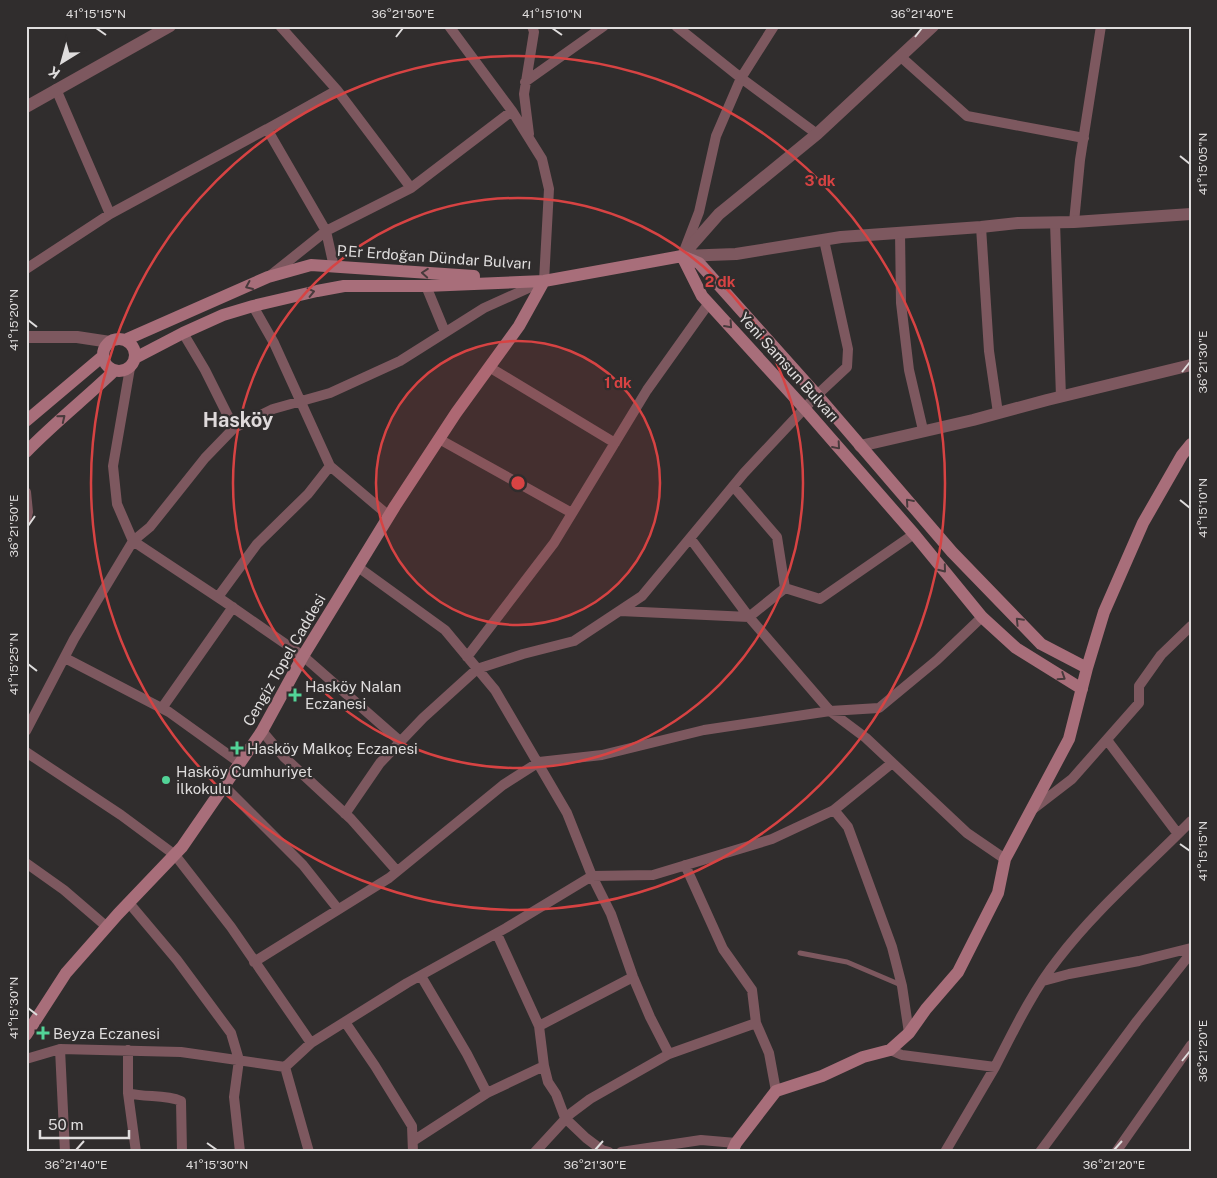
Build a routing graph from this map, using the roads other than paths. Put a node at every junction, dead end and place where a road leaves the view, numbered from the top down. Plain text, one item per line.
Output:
1 (170, 26) edge
2 (280, 26) edge
3 (450, 26) edge
4 (532, 26) edge
5 (604, 26) edge
6 (676, 26) edge
7 (774, 26) edge
8 (933, 26) edge
9 (1101, 26) edge
10 (901, 56) junction
11 (741, 78) junction
12 (526, 82) junction
13 (56, 89) junction
14 (337, 90) junction
15 (26, 107) edge
16 (512, 111) junction
17 (267, 129) junction
18 (817, 134) junction
19 (529, 138) junction
20 (1084, 138) junction
21 (411, 188) junction
22 (110, 214) junction
23 (1191, 214) edge
24 (1055, 222) junction
25 (1074, 222) junction
26 (981, 227) junction
27 (326, 231) junction
28 (900, 232) junction
29 (824, 240) junction
30 (682, 256) junction
31 (334, 267) junction
32 (26, 269) edge
33 (268, 277) junction
34 (544, 281) junction
35 (426, 286) junction
36 (709, 303) junction
37 (253, 306) junction
38 (446, 332) junction
39 (183, 333) junction
40 (26, 336) edge
41 (125, 340) junction
42 (105, 349) junction
43 (132, 363) junction
44 (1191, 365) edge
45 (489, 367) junction
46 (114, 371) junction
47 (125, 394) junction
48 (817, 395) junction
49 (1061, 396) junction
50 (301, 401) junction
51 (805, 409) junction
52 (998, 413) junction
53 (26, 421) edge
54 (234, 428) junction
55 (924, 430) junction
56 (439, 439) junction
57 (615, 443) junction
58 (1191, 444) edge
59 (860, 446) junction
60 (26, 452) edge
61 (330, 466) junction
62 (733, 486) junction
63 (26, 492) edge
64 (572, 513) junction
65 (389, 516) junction
66 (26, 520) edge
67 (914, 534) junction
68 (690, 538) junction
69 (133, 541) junction
70 (358, 567) junction
71 (785, 588) junction
72 (218, 597) junction
73 (233, 607) junction
74 (620, 611) junction
75 (749, 617) junction
76 (982, 617) junction
77 (1191, 626) edge
78 (303, 656) junction
79 (467, 657) junction
80 (64, 658) junction
81 (1087, 668) junction
82 (477, 669) junction
83 (1082, 689) junction
84 (162, 708) junction
85 (830, 711) junction
86 (26, 731) edge
87 (262, 731) junction
88 (1107, 740) junction
89 (401, 742) junction
90 (26, 752) edge
91 (538, 762) junction
92 (240, 763) junction
93 (892, 763) junction
94 (224, 786) junction
95 (834, 810) junction
96 (1032, 810) junction
97 (345, 814) junction
98 (1191, 821) edge
99 (1178, 834) junction
100 (175, 855) junction
101 (1005, 859) junction
102 (26, 863) edge
103 (685, 865) junction
104 (397, 871) junction
105 (592, 876) junction
106 (129, 903) junction
107 (338, 909) junction
108 (107, 927) junction
109 (497, 934) junction
110 (1191, 948) edge
111 (800, 953) dead end
112 (1191, 953) edge
113 (254, 962) junction
114 (421, 976) junction
115 (633, 977) junction
116 (1043, 981) junction
117 (902, 986) junction
118 (346, 1022) junction
119 (756, 1023) junction
120 (539, 1026) junction
121 (909, 1032) junction
122 (26, 1035) edge
123 (311, 1043) junction
124 (1191, 1045) edge
125 (60, 1050) junction
126 (128, 1050) junction
127 (890, 1050) junction
128 (669, 1054) junction
129 (26, 1059) edge
130 (240, 1060) junction
131 (544, 1066) junction
132 (285, 1067) junction
133 (995, 1068) junction
134 (776, 1091) junction
135 (128, 1093) junction
136 (487, 1093) junction
137 (566, 1118) junction
138 (413, 1141) junction
139 (734, 1147) edge
140 (65, 1152) edge
141 (136, 1152) edge
142 (182, 1152) edge
143 (240, 1152) edge
144 (309, 1152) edge
145 (413, 1152) edge
146 (535, 1152) edge
147 (609, 1152) edge
148 (621, 1152) edge
149 (945, 1152) edge
150 (1040, 1152) edge
151 (1116, 1152) edge

1 - 13 street
2 - 14 street
3 - 16 street
4 - 12 street
5 - 12 street
6 - 11 street
7 - 11 street
8 - 10 street
9 - 20 street
10 - 18 street
10 - 20 street
11 - 18 street
11 - 30 street
12 - 19 street
13 - 15 street
13 - 22 street
14 - 17 street
14 - 21 street
16 - 19 street
16 - 21 street
17 - 22 street
17 - 27 street
18 - 30 street
19 - 34 street
20 - 25 street
21 - 27 street
22 - 32 street
23 - 25 street
24 - 25 street
24 - 26 street
24 - 49 street
26 - 28 street
26 - 52 street
27 - 31 street
27 - 33 street
28 - 29 street
28 - 55 street
29 - 30 street
29 - 48 street
30 - 34 main road
30 - 36 main road, Yeni Samsun Bulvarı
30 - 48 main road, Yeni Samsun Bulvarı
31 - 33 main road, P.Er Erdoğan Dündar Bulvarı
34 -> 31 main road, P.Er Erdoğan Dündar Bulvarı
33 -> 41 main road, P.Er Erdoğan Dündar Bulvarı
34 - 35 main road, P.Er Erdoğan Dündar Bulvarı
34 - 38 street
34 - 45 main road, Cengiz Topel Caddesi
37 -> 35 main road, P.Er Erdoğan Dündar Bulvarı
35 - 38 street
36 -> 51 main road, Yeni Samsun Bulvarı
36 - 57 street
37 - 39 main road, P.Er Erdoğan Dündar Bulvarı
37 - 50 street
38 - 50 street
39 - 43 main road, P.Er Erdoğan Dündar Bulvarı
39 - 54 street
40 - 42 street
41 - 42 main road
41 - 43 main road
42 - 46 main road
42 - 53 main road
43 - 46 main road
43 - 47 street
44 - 49 street
45 - 56 main road, Cengiz Topel Caddesi
45 - 57 street
46 - 47 street
60 -> 46 main road
47 - 69 street
48 - 51 street
48 - 59 main road, Yeni Samsun Bulvarı
49 - 52 street
50 - 54 street
50 - 61 street
51 - 62 street
51 -> 67 main road, Yeni Samsun Bulvarı
52 - 55 street
54 - 69 street
55 - 59 street
56 - 64 street
56 - 65 main road, Cengiz Topel Caddesi
57 - 64 street
58 - 81 main road
81 -> 59 main road, Yeni Samsun Bulvarı
61 - 65 street
61 - 72 street
62 - 68 street
62 - 71 street
63 - 66 street
64 - 79 street
65 - 70 main road, Cengiz Topel Caddesi
67 - 71 street
67 -> 76 main road, Yeni Samsun Bulvarı
68 - 74 street
68 - 75 street
69 - 72 street
69 - 80 street
70 - 78 main road, Cengiz Topel Caddesi
70 - 79 street
71 - 75 street
72 - 73 street
73 - 78 street
73 - 84 street
74 - 75 street
74 - 82 street
75 - 85 street
76 -> 83 main road, Yeni Samsun Bulvarı
76 - 85 street
77 - 88 street
78 - 87 main road, Cengiz Topel Caddesi
78 - 89 street
79 - 82 street
80 - 84 street
80 - 86 street
81 - 83 main road
82 - 89 street
82 - 91 street
83 - 96 main road
84 - 92 street
85 - 91 street
85 - 93 street
87 - 92 main road, Cengiz Topel Caddesi
87 - 97 street
88 - 96 street
88 - 99 street
89 - 97 street
90 - 100 street
91 - 104 street
91 - 105 street
92 - 94 main road, Cengiz Topel Caddesi
93 - 95 street
93 - 101 street
94 - 100 main road, Cengiz Topel Caddesi
94 - 107 street
95 - 103 street
95 - 117 street
96 - 101 main road
97 - 104 street
98 - 99 street
99 - 116 street
100 - 106 main road, Cengiz Topel Caddesi
100 - 113 street
101 - 121 main road
102 - 108 street
103 - 105 street
103 - 119 street
104 - 107 street
105 - 109 street
105 - 115 street
106 - 108 main road, Cengiz Topel Caddesi
106 - 130 street
107 - 113 street
108 - 122 main road, Cengiz Topel Caddesi
109 - 114 street
109 - 120 street
110 - 116 street
111 - 117 lane
112 - 150 street
113 - 123 street
114 - 118 street
114 - 136 street
115 - 120 street
115 - 128 street
116 - 133 street
117 - 121 street
118 - 123 street
118 - 138 street
119 - 128 street
119 - 134 street
120 - 131 street
121 - 127 main road
123 - 132 street
124 - 151 street
125 - 126 street
125 - 129 street
125 - 140 street
126 - 130 street
126 - 135 street
127 - 133 street
127 - 134 main road
128 - 137 street
130 - 132 street
130 - 143 street
131 - 136 street
131 - 137 street
132 - 144 street
133 - 149 street
134 - 139 main road
135 - 141 street
135 - 142 street
136 - 138 street
137 - 146 street
137 - 147 street
138 - 145 street
139 - 148 street

